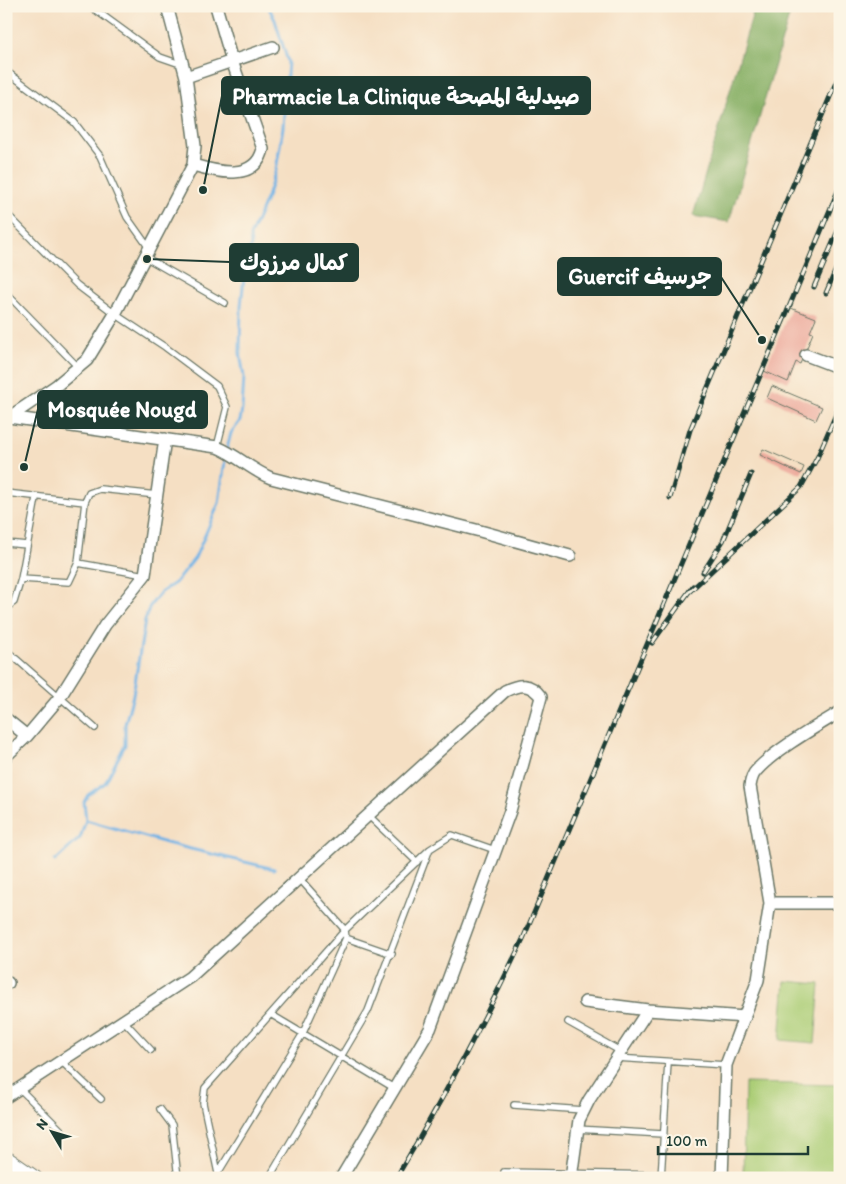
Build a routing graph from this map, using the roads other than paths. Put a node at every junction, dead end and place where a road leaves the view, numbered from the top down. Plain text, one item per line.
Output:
1 (90, 6) edge
2 (167, 6) edge
3 (216, 6) edge
4 (273, 47) dead end
5 (232, 60) junction
6 (6, 71) edge
7 (184, 71) junction
8 (193, 165) junction
9 (6, 213) edge
10 (147, 253) junction
11 (6, 293) edge
12 (225, 303) dead end
13 (115, 314) junction
14 (806, 355) dead end
15 (839, 366) edge
16 (79, 368) junction
17 (8, 418) edge
18 (165, 439) junction
19 (217, 447) junction
20 (6, 493) edge
21 (156, 495) junction
22 (36, 498) junction
23 (85, 502) junction
24 (6, 543) edge
25 (26, 545) junction
26 (570, 556) dead end
27 (78, 562) junction
28 (145, 575) junction
29 (21, 579) junction
30 (6, 608) edge
31 (6, 650) edge
32 (60, 696) junction
33 (840, 712) edge
34 (6, 719) edge
35 (95, 728) dead end
36 (27, 736) junction
37 (6, 756) edge
38 (369, 816) junction
39 (430, 848) junction
40 (495, 850) junction
41 (416, 862) junction
42 (300, 879) junction
43 (840, 903) edge
44 (770, 904) junction
45 (345, 930) junction
46 (346, 938) junction
47 (392, 954) junction
48 (585, 1002) dead end
49 (648, 1010) junction
50 (272, 1015) junction
51 (745, 1017) junction
52 (122, 1019) junction
53 (568, 1022) dead end
54 (302, 1035) junction
55 (151, 1050) dead end
56 (618, 1054) junction
57 (341, 1058) junction
58 (60, 1060) junction
59 (668, 1062) junction
60 (726, 1065) junction
61 (19, 1088) junction
62 (395, 1089) junction
63 (6, 1096) edge
64 (101, 1099) dead end
65 (514, 1105) dead end
66 (160, 1110) dead end
67 (583, 1110) junction
68 (576, 1129) junction
69 (63, 1132) dead end
70 (664, 1134) junction
71 (6, 1158) edge
72 (504, 1172) dead end
73 (572, 1175) edge
74 (219, 1176) edge
75 (661, 1176) edge
76 (621, 1177) edge
77 (34, 1178) edge
78 (178, 1178) edge
79 (269, 1178) edge
80 (341, 1178) edge
81 (722, 1178) edge

1 - 7 lane
2 - 7 street
3 - 5 street
4 - 5 street
5 - 7 street
5 - 8 street
6 - 10 lane
7 - 8 street
8 - 10 street
9 - 13 lane
10 - 12 lane
10 - 13 street
11 - 16 lane
13 - 16 street
13 - 19 lane
14 - 15 street
16 - 17 street
17 - 18 street
18 - 19 street
18 - 21 street
19 - 26 street
20 - 22 lane
21 - 23 lane
21 - 28 street
22 - 23 lane
22 - 25 lane
23 - 27 lane
24 - 25 lane
25 - 29 lane
27 - 28 lane
27 - 29 lane
28 - 32 street
29 - 30 lane
31 - 32 lane
32 - 35 lane
32 - 36 street
33 - 44 street
34 - 36 street
36 - 37 street
38 - 40 street
38 - 41 lane
38 - 42 street
39 - 40 lane
39 - 41 lane
39 - 47 lane
40 - 62 street
41 - 45 lane
42 - 45 lane
42 - 52 street
43 - 44 street
44 - 51 street
45 - 46 lane
45 - 50 lane
46 - 47 lane
46 - 54 lane
47 - 57 lane
48 - 49 street
49 - 51 street
49 - 56 street
50 - 54 lane
50 - 74 lane
51 - 60 street
52 - 55 lane
52 - 58 street
53 - 56 lane
54 - 57 lane
54 - 74 lane
56 - 59 lane
56 - 67 street
57 - 62 lane
57 - 79 lane
58 - 61 street
58 - 64 lane
59 - 60 lane
59 - 70 lane
60 - 81 street
61 - 63 street
61 - 69 lane
62 - 80 street
65 - 67 lane
66 - 78 lane
67 - 68 street
68 - 70 lane
68 - 73 street
70 - 75 lane
71 - 77 street
72 - 73 lane
73 - 76 lane
75 - 76 lane

